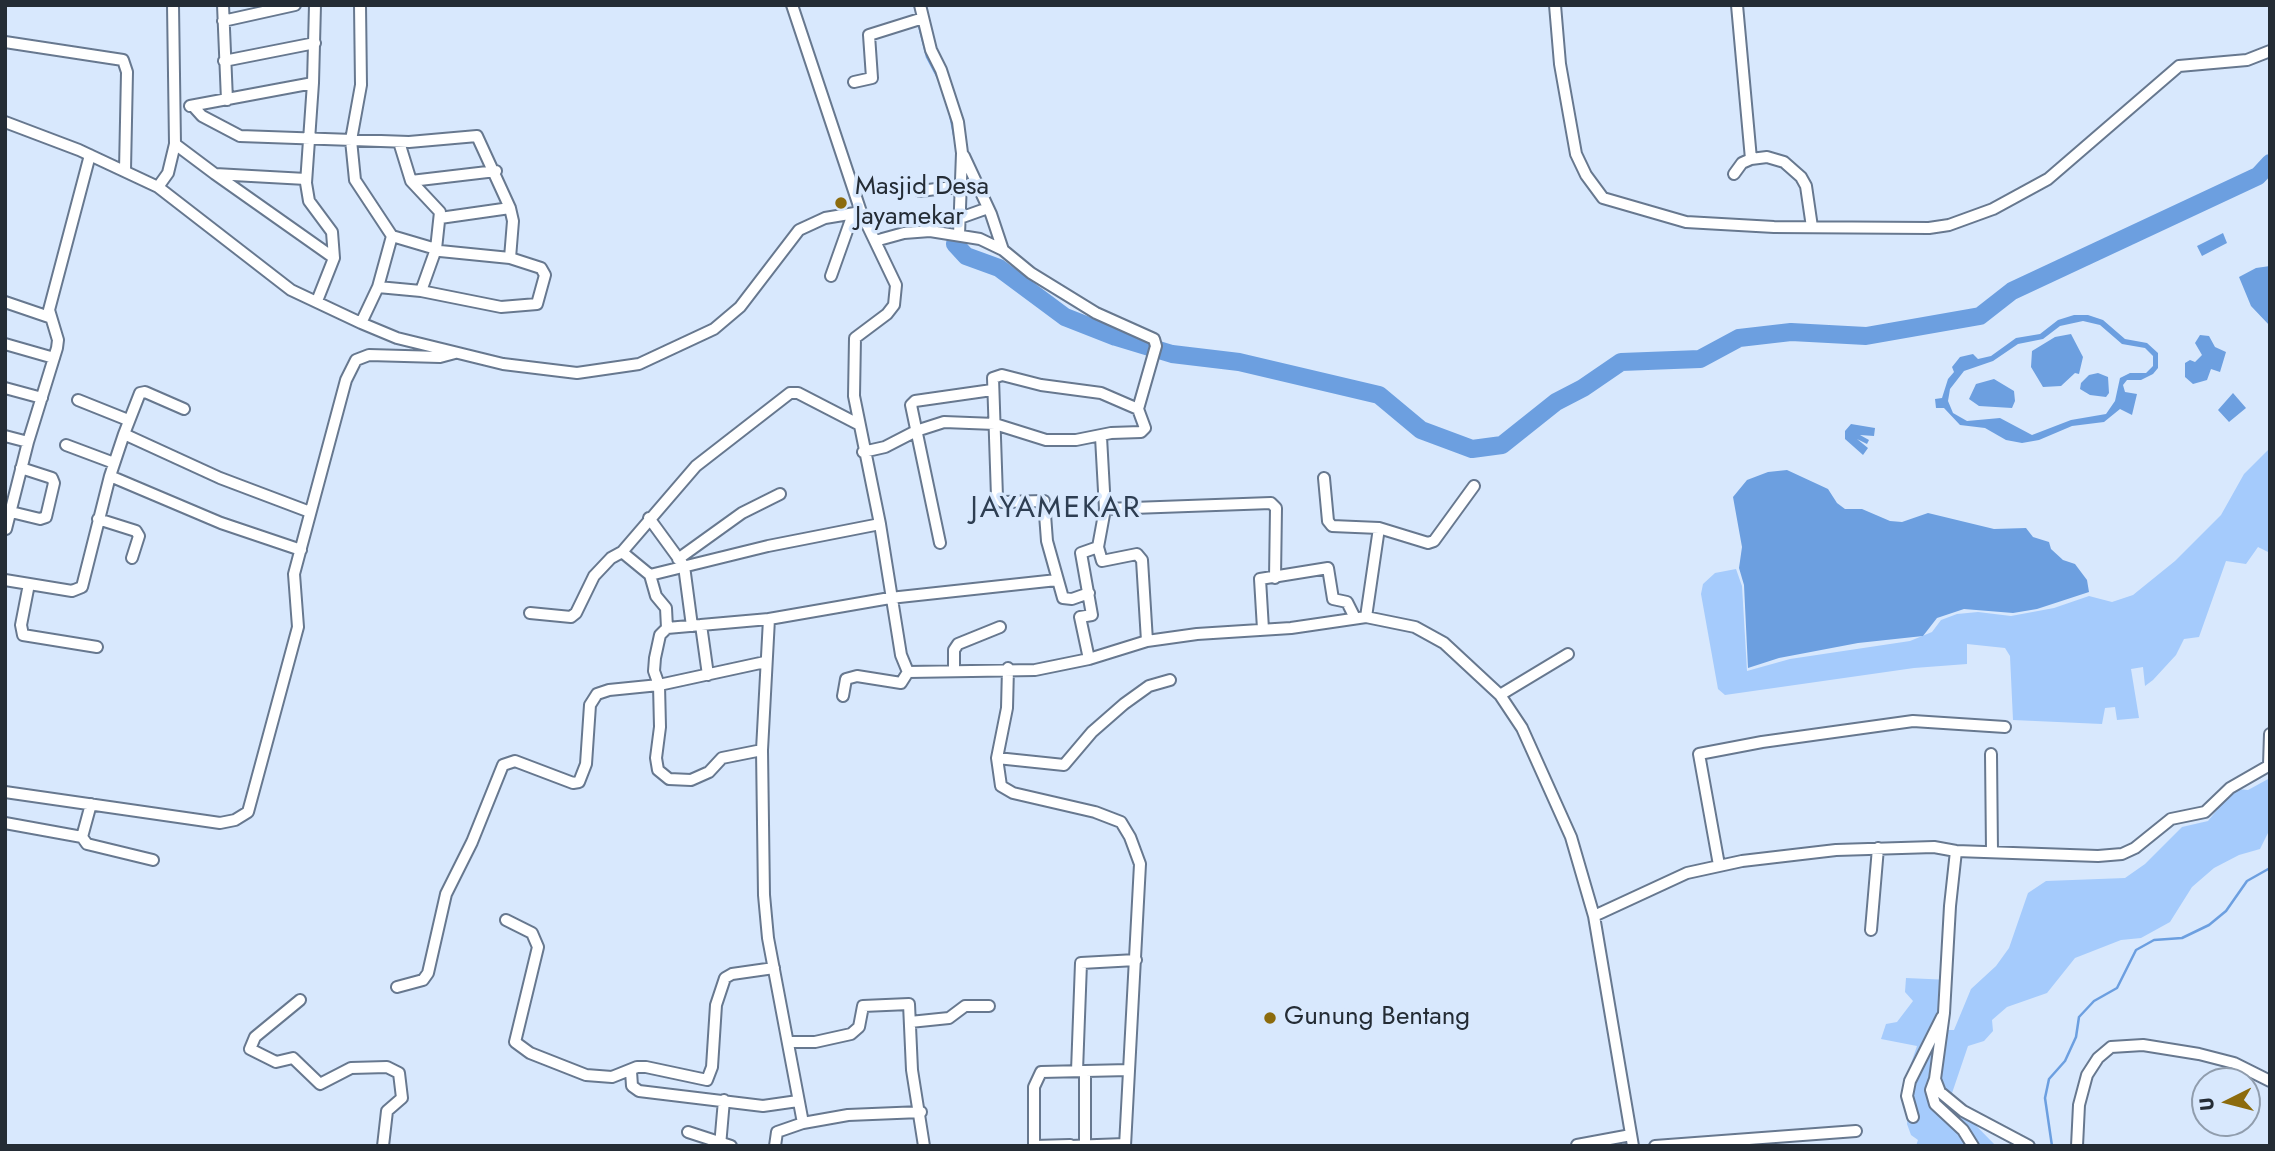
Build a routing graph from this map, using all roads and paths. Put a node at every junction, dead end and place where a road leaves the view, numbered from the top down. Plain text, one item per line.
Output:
1 (173, 5) edge
2 (223, 5) edge
3 (295, 5) edge
4 (314, 5) edge
5 (360, 5) edge
6 (792, 5) edge
7 (920, 5) edge
8 (1555, 5) edge
9 (1737, 5) edge
10 (920, 19) junction
11 (223, 21) junction
12 (5, 42) edge
13 (315, 43) junction
14 (2270, 51) edge
15 (224, 61) junction
16 (854, 82) dead end
17 (313, 83) junction
18 (226, 100) junction
19 (193, 106) junction
20 (177, 108) junction
21 (5, 122) edge
22 (310, 136) junction
23 (351, 140) junction
24 (399, 142) junction
25 (175, 144) junction
26 (962, 153) junction
27 (90, 155) junction
28 (1751, 159) junction
29 (125, 170) junction
30 (496, 171) junction
31 (215, 174) junction
32 (1734, 174) dead end
33 (306, 179) junction
34 (411, 181) junction
35 (961, 186) junction
36 (158, 187) junction
37 (920, 191) dead end
38 (510, 208) junction
39 (988, 208) junction
40 (857, 213) junction
41 (440, 218) junction
42 (960, 218) junction
43 (1812, 227) junction
44 (959, 235) junction
45 (392, 236) junction
46 (875, 241) junction
47 (436, 249) junction
48 (1003, 250) junction
49 (334, 258) junction
50 (510, 258) junction
51 (831, 276) dead end
52 (378, 287) junction
53 (421, 291) junction
54 (317, 301) junction
55 (5, 302) edge
56 (49, 317) junction
57 (361, 323) junction
58 (5, 344) edge
59 (458, 352) junction
60 (54, 358) junction
61 (5, 388) edge
62 (992, 390) junction
63 (42, 398) junction
64 (78, 400) dead end
65 (184, 409) dead end
66 (1138, 409) junction
67 (128, 420) junction
68 (858, 424) junction
69 (995, 424) junction
70 (916, 431) junction
71 (124, 434) junction
72 (5, 436) edge
73 (1101, 437) junction
74 (28, 442) junction
75 (66, 445) dead end
76 (863, 452) junction
77 (114, 463) junction
78 (21, 468) junction
79 (110, 476) junction
80 (1324, 478) dead end
81 (1474, 486) dead end
82 (780, 494) dead end
83 (1105, 509) junction
84 (11, 512) junction
85 (310, 512) junction
86 (649, 518) junction
87 (98, 519) junction
88 (880, 524) junction
89 (1378, 528) junction
90 (6, 529) edge
91 (940, 543) dead end
92 (700, 544) junction
93 (1098, 547) junction
94 (301, 551) junction
95 (622, 552) junction
96 (132, 558) dead end
97 (709, 562) junction
98 (681, 563) junction
99 (650, 575) junction
100 (1276, 578) junction
101 (5, 580) edge
102 (1057, 580) junction
103 (29, 584) junction
104 (1088, 593) junction
105 (890, 598) junction
106 (530, 613) dead end
107 (1360, 617) junction
108 (769, 619) junction
109 (697, 626) junction
110 (667, 628) junction
111 (1000, 628) dead end
112 (1263, 629) junction
113 (1147, 642) junction
114 (97, 647) dead end
115 (1568, 654) dead end
116 (1089, 659) junction
117 (765, 662) junction
118 (1008, 668) junction
119 (954, 670) junction
120 (908, 671) junction
121 (708, 675) junction
122 (1170, 680) dead end
123 (659, 685) junction
124 (1500, 695) junction
125 (843, 696) dead end
126 (2005, 727) dead end
127 (2270, 734) edge
128 (762, 750) junction
129 (1991, 754) dead end
130 (998, 758) junction
131 (2269, 765) edge
132 (5, 792) edge
133 (91, 804) junction
134 (5, 823) edge
135 (82, 837) junction
136 (1878, 848) junction
137 (1956, 851) junction
138 (1992, 851) junction
139 (153, 860) dead end
140 (1720, 865) junction
141 (1594, 916) junction
142 (506, 920) dead end
143 (1871, 930) dead end
144 (1136, 960) junction
145 (774, 968) junction
146 (397, 987) dead end
147 (300, 1000) dead end
148 (989, 1006) dead end
149 (1944, 1013) junction
150 (910, 1021) junction
151 (789, 1042) junction
152 (1129, 1070) junction
153 (631, 1071) junction
154 (1081, 1071) junction
155 (1935, 1079) junction
156 (2270, 1081) edge
157 (724, 1100) junction
158 (798, 1101) junction
159 (921, 1112) junction
160 (1913, 1117) dead end
161 (803, 1123) junction
162 (1856, 1131) dead end
163 (688, 1132) dead end
164 (1632, 1140) edge
165 (720, 1143) edge
166 (1085, 1145) edge
167 (1125, 1145) edge
168 (1577, 1145) edge
169 (383, 1146) edge
170 (731, 1146) edge
171 (775, 1146) edge
172 (924, 1146) edge
173 (1034, 1146) edge
174 (1070, 1146) edge
175 (1655, 1146) edge
176 (1973, 1146) edge
177 (2029, 1146) edge
178 (2077, 1146) edge

1 - 20 street
2 - 11 street
3 - 11 street
4 - 13 street
5 - 23 street
6 - 40 street
7 - 10 street
8 - 43 street
9 - 28 street
10 - 16 street
10 - 26 street
11 - 15 street
12 - 29 street
13 - 15 street
13 - 17 street
14 - 43 street
15 - 18 street
17 - 18 street
17 - 22 street
18 - 19 street
19 - 20 street
19 - 22 street
20 - 25 street
21 - 27 street
22 - 23 street
22 - 33 street
23 - 24 street
23 - 45 street
24 - 30 street
24 - 34 street
25 - 31 street
25 - 36 street
26 - 35 street
26 - 39 street
27 - 29 street
27 - 56 street
28 - 32 street
28 - 43 street
29 - 36 street
30 - 34 street
30 - 38 street
31 - 33 street
31 - 49 street
33 - 49 street
34 - 41 street
35 - 37 street
35 - 42 street
36 - 54 street
38 - 41 street
38 - 50 street
39 - 42 street
39 - 48 street
40 - 46 street
40 - 51 street
40 - 59 street
41 - 47 street
42 - 44 street
44 - 46 street
44 - 48 street
45 - 47 street
45 - 52 street
46 - 68 street
47 - 50 street
47 - 53 street
48 - 66 street
49 - 54 street
50 - 53 street
52 - 53 street
52 - 57 street
54 - 57 street
55 - 56 street
56 - 60 street
57 - 59 street
58 - 60 street
59 - 85 street
60 - 63 street
61 - 63 street
62 - 66 street
62 - 69 street
62 - 70 street
63 - 74 street
64 - 67 street
65 - 67 street
66 - 73 street
67 - 71 street
68 - 76 street
68 - 86 street
69 - 70 street
69 - 73 street
69 - 102 street
70 - 76 street
70 - 91 street
71 - 77 street
71 - 85 street
72 - 74 street
73 - 83 street
74 - 78 street
75 - 77 street
76 - 88 street
77 - 79 street
78 - 84 street
78 - 84 street
79 - 87 street
79 - 94 street
80 - 89 street
81 - 89 street
82 - 92 street
83 - 93 street
83 - 100 street
84 - 90 street
85 - 94 street
86 - 95 street
86 - 98 street
87 - 96 street
87 - 103 street
88 - 97 street
88 - 105 street
89 - 107 street
92 - 97 street
92 - 98 street
93 - 104 street
93 - 113 street
94 - 133 street
95 - 99 street
95 - 106 street
97 - 98 street
98 - 99 street
98 - 109 street
99 - 110 street
100 - 107 street
100 - 112 street
101 - 103 street
102 - 104 street
102 - 105 street
103 - 114 street
104 - 116 street
105 - 108 street
105 - 120 street
107 - 112 street
107 - 124 street
108 - 109 street
108 - 117 street
109 - 110 street
109 - 121 street
110 - 123 street
111 - 119 street
112 - 113 street
113 - 116 street
115 - 124 street
116 - 118 street
117 - 121 street
117 - 128 street
118 - 119 street
118 - 130 street
119 - 120 street
120 - 125 street
121 - 123 street
122 - 130 street
123 - 128 street
123 - 146 street
124 - 141 street
126 - 140 street
127 - 131 street
128 - 145 street
129 - 138 street
130 - 144 street
131 - 138 street
132 - 133 street
133 - 135 street
134 - 135 street
135 - 139 street
136 - 137 street
136 - 140 street
136 - 143 street
137 - 138 street
137 - 149 street
140 - 141 street
141 - 164 street
142 - 153 street
144 - 152 street
144 - 154 street
145 - 151 street
145 - 153 street
147 - 169 street
148 - 150 street
149 - 155 street
149 - 160 street
150 - 151 street
150 - 159 street
151 - 158 street
152 - 154 street
152 - 167 street
153 - 157 street
154 - 166 street
154 - 173 street
155 - 176 street
155 - 177 street
156 - 178 street
157 - 158 street
157 - 165 street
158 - 161 street
159 - 161 street
159 - 172 street
161 - 171 street
162 - 175 street
163 - 165 street
164 - 168 street
165 - 170 street
166 - 167 street
166 - 174 street
173 - 174 street

